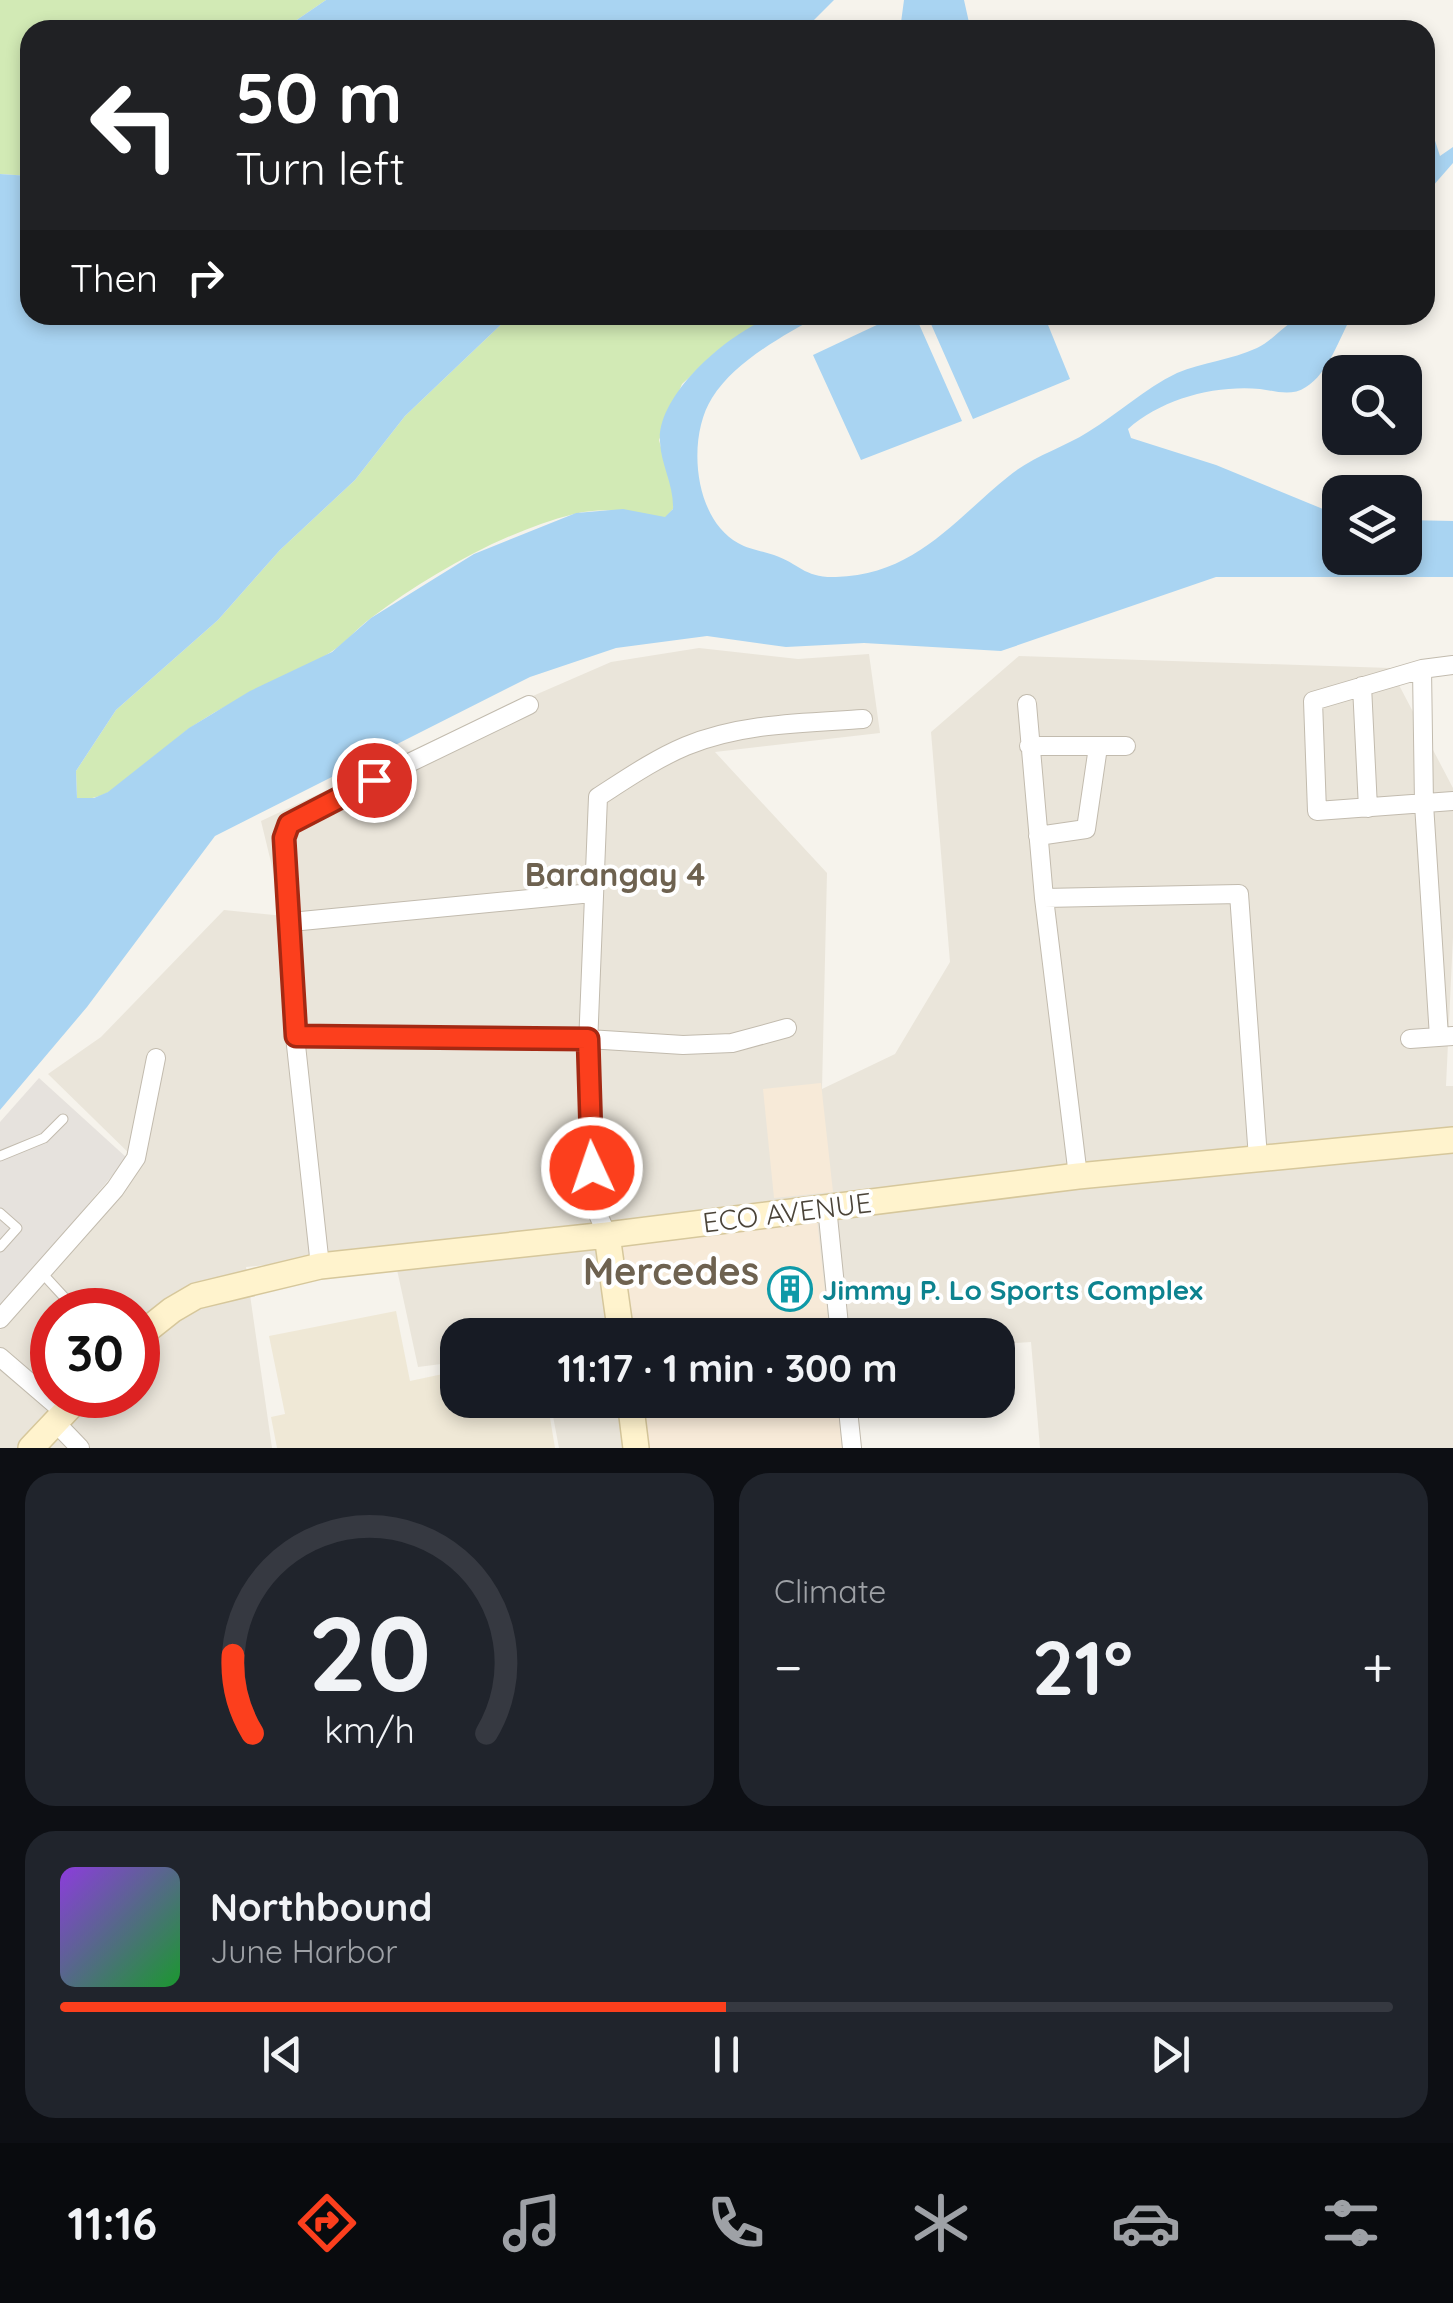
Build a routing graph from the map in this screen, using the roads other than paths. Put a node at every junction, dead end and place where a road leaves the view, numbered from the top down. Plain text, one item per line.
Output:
1 (1453, 665) edge
2 (1422, 669) junction
3 (1362, 686) junction
4 (1027, 704) dead end
5 (529, 705) dead end
6 (863, 719) dead end
7 (1029, 746) junction
8 (1126, 746) dead end
9 (1098, 747) junction
10 (1453, 802) edge
11 (1424, 804) junction
12 (1368, 808) junction
13 (1038, 836) junction
14 (592, 892) junction
15 (1044, 898) junction
16 (1431, 903) junction
17 (1453, 903) edge
18 (291, 922) junction
19 (787, 1028) dead end
20 (296, 1036) junction
21 (1446, 1037) edge
22 (588, 1039) junction
23 (1410, 1040) dead end
24 (156, 1058) dead end
25 (64, 1119) dead end
26 (1453, 1140) edge
27 (0, 1156) edge
28 (1258, 1158) junction
29 (1078, 1176) junction
30 (827, 1208) junction
31 (0, 1214) edge
32 (607, 1236) junction
33 (0, 1247) edge
34 (320, 1266) junction
35 (40, 1272) junction
36 (55, 1288) edge
37 (619, 1318) edge
38 (838, 1318) edge
39 (0, 1319) edge
40 (160, 1320) edge
41 (0, 1356) edge
42 (30, 1380) edge
43 (59, 1418) edge
44 (70, 1418) edge
45 (632, 1418) edge
46 (849, 1418) edge
47 (31, 1448) edge
48 (80, 1448) edge
49 (636, 1448) edge
50 (852, 1448) edge

1 - 2 street
2 - 3 street
2 - 11 street
3 - 12 street
3 - 12 street
4 - 7 street
5 - 18 street
6 - 14 street
7 - 9 street
7 - 13 street
8 - 9 street
9 - 13 street
10 - 11 street
11 - 12 street
11 - 16 street
13 - 15 street
14 - 18 street
14 - 22 street
15 - 28 street
15 - 29 street
16 - 17 street
16 - 21 street
18 - 20 street
19 - 22 street
20 - 22 street
20 - 34 street
21 - 23 street
22 - 32 street
24 - 35 street
25 - 27 lane
26 - 28 main road, ECO AVENUE
28 - 29 main road, ECO AVENUE
29 - 30 main road, ECO AVENUE
30 - 32 main road, ECO AVENUE
30 - 38 street
31 - 33 lane
32 - 34 main road, ECO AVENUE
32 - 37 main road
34 - 40 main road, ECO AVENUE
35 - 36 lane
35 - 39 street
41 - 42 street
43 - 47 main road
44 - 48 street
45 - 49 main road
46 - 50 street

